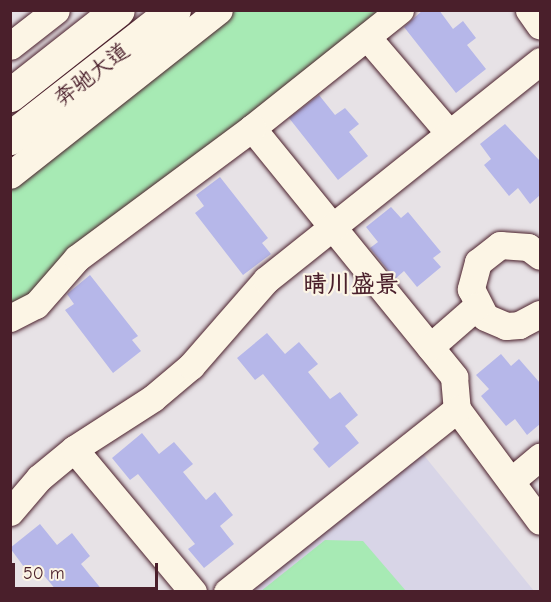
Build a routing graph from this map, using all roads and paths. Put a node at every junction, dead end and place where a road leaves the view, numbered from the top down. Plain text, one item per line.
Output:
1 (56, 10) edge
2 (118, 10) edge
3 (174, 10) edge
4 (219, 10) edge
5 (400, 10) edge
6 (529, 10) edge
7 (540, 26) edge
8 (367, 37) junction
9 (10, 46) edge
10 (540, 61) edge
11 (10, 95) edge
12 (252, 128) junction
13 (448, 132) junction
14 (10, 138) edge
15 (10, 175) edge
16 (332, 226) junction
17 (540, 255) edge
18 (477, 306) junction
19 (540, 314) edge
20 (10, 318) edge
21 (430, 347) junction
22 (457, 409) junction
23 (74, 449) junction
24 (540, 457) edge
25 (511, 481) junction
26 (10, 512) edge
27 (540, 520) edge
28 (194, 591) edge
29 (227, 591) edge

1 - 9 street
2 - 11 main road, 奔驰大道
3 - 14 main road, 奔驰大道
4 - 15 street
5 - 8 street
6 - 7 street
8 - 12 street
8 - 13 street
10 - 13 street
12 - 16 street
12 - 20 street
13 - 16 street
16 - 21 street
16 - 23 street
17 - 18 street
18 - 19 street
18 - 21 street
21 - 22 street
22 - 25 street
22 - 29 street
23 - 26 street
23 - 28 street
24 - 25 street
25 - 27 street

